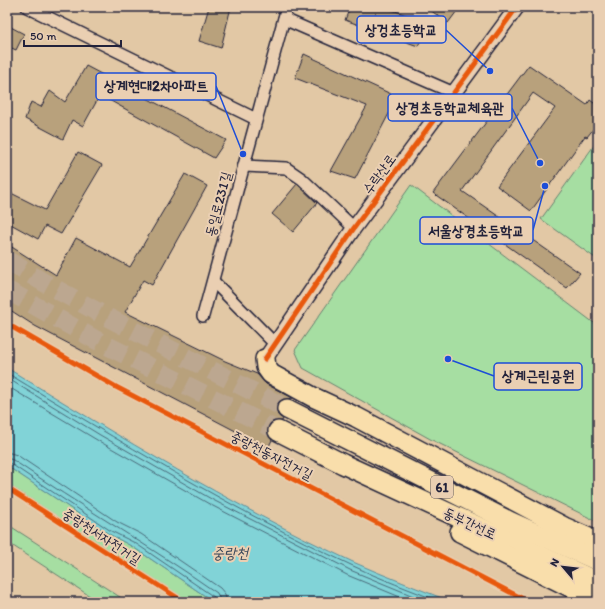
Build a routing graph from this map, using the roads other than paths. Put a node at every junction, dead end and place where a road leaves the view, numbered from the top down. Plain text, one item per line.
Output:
1 (27, 7) edge
2 (287, 7) edge
3 (517, 7) edge
4 (284, 19) junction
5 (454, 93) junction
6 (256, 119) junction
7 (244, 166) junction
8 (354, 228) junction
9 (213, 281) junction
10 (203, 316) dead end
11 (270, 351) junction
12 (287, 409) tunnel mouth
13 (278, 432) tunnel mouth
14 (343, 464) junction
15 (598, 542) edge
16 (598, 561) edge
17 (598, 582) edge
18 (598, 601) edge

1 - 6 street
2 - 4 street, 동일로231길
3 - 5 street, 수락산로
4 - 5 street
4 - 6 street, 동일로231길
5 - 8 street, 수락산로
6 - 7 street, 동일로231길
7 - 8 street
7 - 9 street, 동일로231길
8 - 11 street, 수락산로
9 - 10 street, 동일로231길
9 - 11 street
11 - 15 highway
12 - 16 highway, 동부간선로 / 61
13 - 14 highway, 동부간선로 / 61
14 - 17 highway, 동부간선로 / 61
14 - 18 highway

